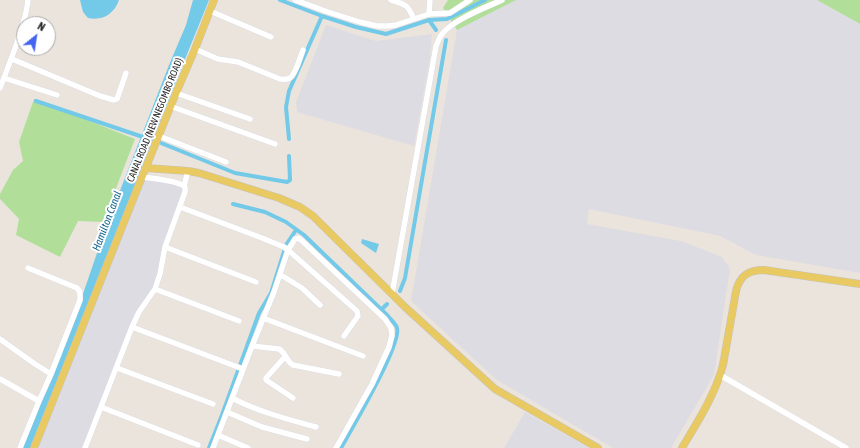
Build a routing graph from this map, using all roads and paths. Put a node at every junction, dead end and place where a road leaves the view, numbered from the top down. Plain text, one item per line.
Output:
1 (28, 0) edge
2 (214, 0) edge
3 (295, 0) edge
4 (391, 0) edge
5 (430, 0) edge
6 (470, 0) edge
7 (502, 0) edge
8 (210, 11) junction
9 (429, 14) junction
10 (414, 19) junction
11 (271, 37) dead end
12 (195, 49) junction
13 (303, 50) dead end
14 (12, 59) junction
15 (126, 73) dead end
16 (4, 78) junction
17 (0, 88) edge
18 (176, 93) junction
19 (57, 95) dead end
20 (170, 106) junction
21 (250, 119) dead end
22 (157, 140) junction
23 (275, 144) dead end
24 (226, 162) dead end
25 (146, 168) junction
26 (188, 171) junction
27 (142, 177) junction
28 (184, 186) junction
29 (180, 207) junction
30 (165, 247) junction
31 (286, 249) junction
32 (28, 268) dead end
33 (395, 274) junction
34 (281, 275) junction
35 (256, 282) dead end
36 (382, 284) junction
37 (860, 284) edge
38 (155, 289) junction
39 (392, 294) junction
40 (320, 305) dead end
41 (263, 318) junction
42 (239, 321) dead end
43 (132, 327) junction
44 (344, 336) dead end
45 (0, 340) edge
46 (252, 346) junction
47 (363, 356) dead end
48 (286, 358) junction
49 (117, 368) junction
50 (240, 368) junction
51 (51, 374) junction
52 (340, 374) dead end
53 (720, 375) junction
54 (0, 379) edge
55 (232, 398) junction
56 (293, 398) dead end
57 (39, 401) junction
58 (213, 404) dead end
59 (101, 407) junction
60 (227, 412) junction
61 (316, 427) dead end
62 (218, 435) junction
63 (307, 439) dead end
64 (198, 446) dead end
65 (20, 448) edge
66 (34, 448) edge
67 (85, 448) edge
68 (213, 448) edge
69 (248, 448) edge
70 (336, 448) edge
71 (598, 448) edge
72 (682, 448) edge
73 (846, 448) edge

1 - 14 street
2 - 8 main road, CANAL ROAD (NEW NEGOMBO ROAD)
3 - 10 street
4 - 10 street
5 - 9 street
6 - 9 street
7 - 33 street
8 - 11 street
8 - 12 main road, CANAL ROAD (NEW NEGOMBO ROAD)
9 - 10 street
12 - 13 street
12 - 18 main road, CANAL ROAD (NEW NEGOMBO ROAD)
14 - 15 street
14 - 16 street
16 - 17 street
16 - 19 street
18 - 20 main road, CANAL ROAD (NEW NEGOMBO ROAD)
18 - 21 street
20 - 22 main road, CANAL ROAD (NEW NEGOMBO ROAD)
20 - 23 street
22 - 24 street
22 - 25 main road, CANAL ROAD (NEW NEGOMBO ROAD)
25 - 26 main road
25 - 27 main road, CANAL ROAD (NEW NEGOMBO ROAD)
26 - 28 street
26 - 36 main road
27 - 28 street
27 - 66 main road, CANAL ROAD (NEW NEGOMBO ROAD)
28 - 29 street
29 - 30 street
29 - 31 street
30 - 35 street
30 - 38 street
31 - 34 street
31 - 44 street
31 - 70 street
32 - 51 street
33 - 36 street
33 - 39 street
34 - 40 street
34 - 41 street
36 - 39 main road
37 - 53 main road
38 - 42 street
38 - 43 street
39 - 71 main road
41 - 46 street
41 - 47 street
43 - 49 street
43 - 50 street
45 - 51 street
46 - 48 street
46 - 50 street
48 - 52 street
48 - 56 street
49 - 58 street
49 - 59 street
50 - 55 street
51 - 57 street
53 - 72 main road
53 - 73 street
54 - 57 street
55 - 60 street
55 - 61 street
57 - 65 street
59 - 64 street
59 - 67 street
60 - 62 street
60 - 63 street
62 - 68 street
62 - 69 street

